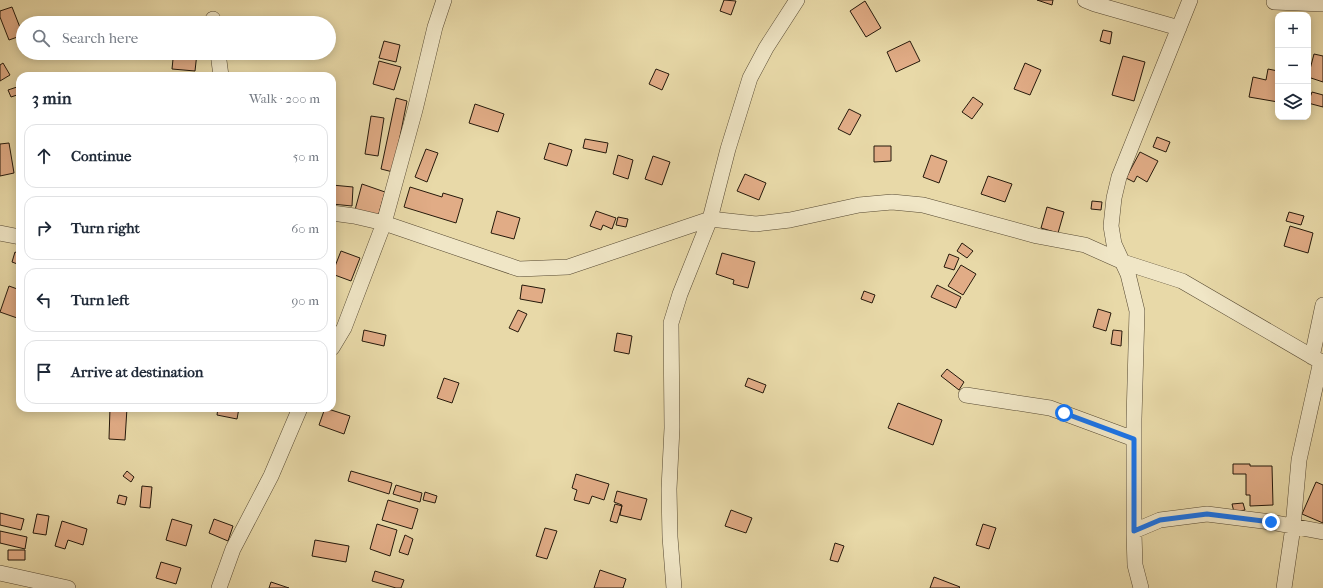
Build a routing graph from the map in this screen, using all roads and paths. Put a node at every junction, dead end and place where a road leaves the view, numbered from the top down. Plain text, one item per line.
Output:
1 (444, 0) edge
2 (797, 0) edge
3 (1085, 0) edge
4 (1190, 0) edge
5 (1274, 2) dead end
6 (1323, 4) edge
7 (1179, 28) junction
8 (219, 60) edge
9 (220, 72) edge
10 (336, 214) edge
11 (710, 219) junction
12 (384, 223) junction
13 (0, 233) edge
14 (16, 236) edge
15 (1122, 262) junction
16 (1323, 305) edge
17 (336, 341) edge
18 (1319, 360) edge
19 (966, 395) dead end
20 (298, 412) edge
21 (1134, 439) junction
22 (1293, 526) junction
23 (1134, 531) junction
24 (1323, 532) edge
25 (0, 573) edge
26 (68, 588) edge
27 (219, 588) edge
28 (674, 588) edge
29 (1141, 588) edge
30 (1284, 588) edge

1 - 12 street
2 - 11 street
3 - 7 street
4 - 7 street
5 - 6 street
7 - 15 street
8 - 9 street
10 - 12 street
11 - 12 street
11 - 15 street
11 - 28 street
12 - 17 street
13 - 14 street
15 - 18 street
15 - 21 street
16 - 18 street
18 - 22 street
19 - 21 street
20 - 27 street
21 - 23 street
22 - 23 street
22 - 24 street
22 - 30 street
23 - 29 street
25 - 26 street

